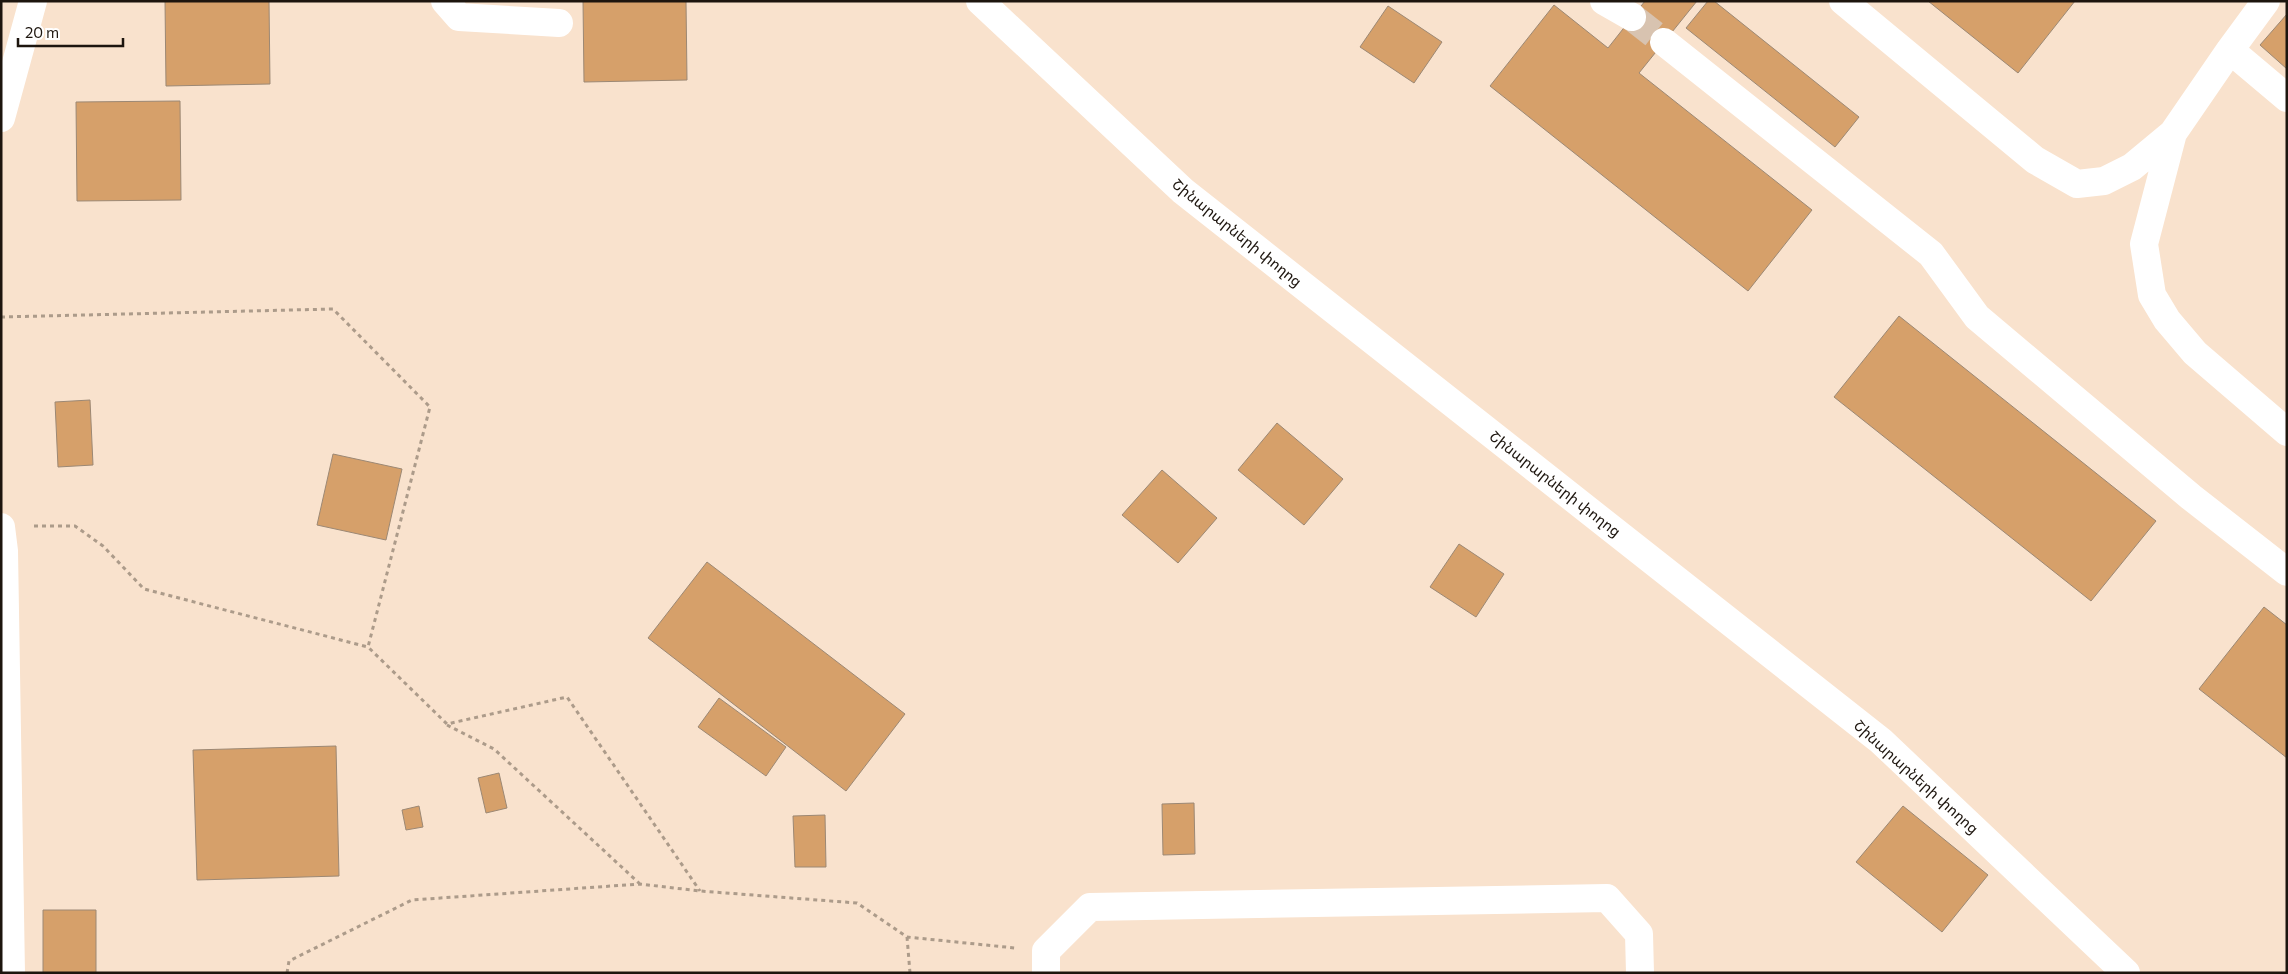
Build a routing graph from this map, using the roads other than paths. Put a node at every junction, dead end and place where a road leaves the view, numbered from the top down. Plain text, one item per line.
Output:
1 (33, 1) edge
2 (445, 1) edge
3 (980, 1) edge
4 (1604, 1) edge
5 (1843, 1) edge
6 (2266, 1) edge
7 (1632, 17) tunnel mouth
8 (559, 23) dead end
9 (1664, 42) tunnel mouth
10 (2230, 50) junction
11 (2287, 98) edge
12 (1, 118) edge
13 (2173, 134) junction
14 (2287, 432) edge
15 (1, 527) edge
16 (2287, 572) edge
17 (1046, 962) edge
18 (11, 973) edge
19 (1640, 973) edge
20 (2126, 973) edge

1 - 12 street
2 - 8 street
3 - 20 street, Շինարարների փողոց
4 - 7 street
5 - 13 street
6 - 10 street
9 - 16 street
10 - 11 street
10 - 13 street
13 - 14 street
15 - 18 street
17 - 19 street

